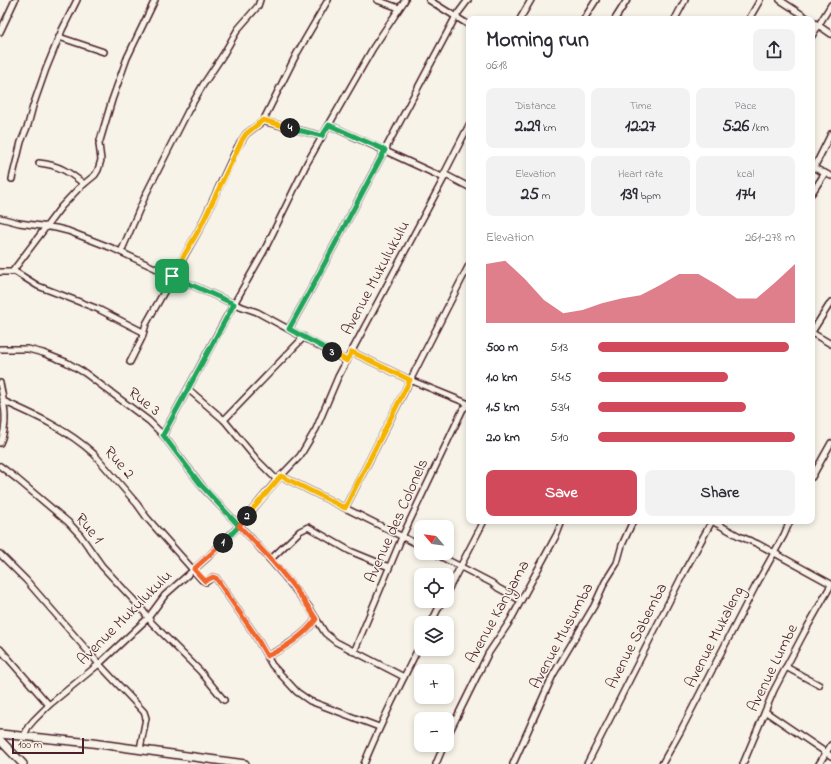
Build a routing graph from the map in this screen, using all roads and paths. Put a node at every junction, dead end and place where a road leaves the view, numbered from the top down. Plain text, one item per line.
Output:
1 (15, 0) edge
2 (77, 0) edge
3 (155, 0) edge
4 (260, 0) edge
5 (328, 0) edge
6 (377, 0) edge
7 (404, 0) edge
8 (429, 0) edge
9 (468, 0) edge
10 (531, 0) edge
11 (596, 0) edge
12 (628, 0) edge
13 (685, 0) edge
14 (760, 0) edge
15 (780, 0) edge
16 (831, 5) edge
17 (399, 8) junction
18 (456, 16) junction
19 (522, 16) edge
20 (586, 16) edge
21 (617, 16) edge
22 (677, 16) edge
23 (751, 16) edge
24 (804, 16) edge
25 (466, 23) edge
26 (815, 23) edge
27 (819, 26) junction
28 (0, 32) edge
29 (815, 32) edge
30 (831, 34) edge
31 (59, 37) junction
32 (104, 52) dead end
33 (263, 120) junction
34 (329, 125) junction
35 (466, 131) edge
36 (831, 134) edge
37 (322, 136) junction
38 (385, 150) junction
39 (39, 163) dead end
40 (815, 164) edge
41 (815, 169) edge
42 (825, 173) junction
43 (444, 176) junction
44 (831, 176) edge
45 (12, 179) dead end
46 (84, 184) junction
47 (466, 186) edge
48 (815, 188) edge
49 (0, 218) edge
50 (46, 227) junction
51 (120, 252) junction
52 (14, 271) junction
53 (466, 271) edge
54 (0, 272) edge
55 (172, 276) junction
56 (831, 302) edge
57 (234, 304) junction
58 (815, 328) edge
59 (289, 329) junction
60 (142, 332) junction
61 (815, 335) edge
62 (304, 337) junction
63 (831, 344) edge
64 (0, 349) edge
65 (352, 352) junction
66 (347, 361) junction
67 (130, 362) dead end
68 (410, 380) junction
69 (0, 383) edge
70 (188, 389) junction
71 (3, 401) junction
72 (466, 404) edge
73 (466, 407) edge
74 (224, 420) junction
75 (2, 425) edge
76 (163, 435) junction
77 (0, 443) edge
78 (831, 443) edge
79 (0, 466) edge
80 (815, 472) edge
81 (279, 478) junction
82 (345, 508) junction
83 (482, 524) edge
84 (561, 524) edge
85 (632, 524) edge
86 (710, 524) edge
87 (717, 524) edge
88 (789, 524) edge
89 (239, 526) junction
90 (402, 537) junction
91 (414, 543) edge
92 (775, 553) junction
93 (0, 554) edge
94 (270, 560) junction
95 (447, 560) edge
96 (390, 567) junction
97 (460, 567) junction
98 (194, 569) junction
99 (454, 579) edge
100 (831, 585) edge
101 (520, 600) junction
102 (148, 618) junction
103 (316, 619) junction
104 (0, 649) edge
105 (354, 652) junction
106 (267, 656) junction
107 (414, 656) edge
108 (99, 664) junction
109 (786, 668) junction
110 (404, 677) junction
111 (819, 685) dead end
112 (224, 700) dead end
113 (49, 705) junction
114 (766, 712) junction
115 (454, 723) edge
116 (379, 728) junction
117 (0, 734) edge
118 (24, 736) junction
119 (0, 740) edge
120 (831, 745) edge
121 (140, 749) junction
122 (441, 752) edge
123 (826, 752) junction
124 (831, 756) edge
125 (210, 762) edge
126 (23, 764) edge
127 (245, 764) edge
128 (364, 764) edge
129 (436, 764) edge
130 (513, 764) edge
131 (587, 764) edge
132 (662, 764) edge
133 (744, 764) edge
134 (819, 764) edge

1 - 28 street
2 - 31 street
3 - 46 street
4 - 51 street
5 - 33 street
6 - 17 street
7 - 17 street
8 - 18 street
9 - 18 street
10 - 19 street
11 - 20 street
12 - 21 street
13 - 22 street
14 - 23 street
15 - 24 street
16 - 27 street
17 - 34 street
18 - 25 street
18 - 38 street
26 - 27 street
27 - 29 street
27 - 30 street
31 - 32 street
31 - 45 street
33 - 37 street
33 - 55 street
34 - 37 street
34 - 38 street
35 - 43 street, Avenue Mukulukulu
36 - 40 street
37 - 57 street
38 - 43 street
38 - 59 street
39 - 46 street
41 - 42 street
42 - 44 street
42 - 48 street
43 - 47 street
43 - 65 street, Avenue Mukulukulu
46 - 50 street
49 - 50 street
50 - 51 street
50 - 52 street
51 - 55 street
52 - 54 street
52 - 60 street
53 - 68 street
55 - 57 street
55 - 60 street
56 - 58 street
57 - 59 street
57 - 70 street
59 - 62 street
60 - 67 street
61 - 63 street
62 - 66 street
62 - 74 street
64 - 76 street, Rue 3
65 - 66 street, Avenue Mukulukulu
65 - 68 street
66 - 81 street, Avenue Mukulukulu
68 - 72 street
68 - 82 street
69 - 71 street
70 - 74 street
70 - 76 street
71 - 75 street
71 - 98 street, Rue 2
73 - 90 street, Avenue des Colonels
74 - 81 street
75 - 77 street
76 - 89 street, Rue 3
78 - 80 street
79 - 102 street, Rue 1
81 - 82 street
81 - 89 street, Avenue Mukulukulu
82 - 90 street
83 - 97 street
84 - 101 street, Avenue Kanyama
85 - 130 street, Avenue Musumba
86 - 131 street, Avenue Sabemba
87 - 92 street
88 - 92 street, Avenue Mukaleng
89 - 94 street, Rue 3
89 - 98 street, Avenue Mukulukulu
90 - 91 street
90 - 96 street, Avenue des Colonels
92 - 100 street
92 - 132 street, Avenue Mukaleng
93 - 108 street
94 - 96 street
94 - 103 street, Rue 3
95 - 97 street
96 - 105 street, Avenue des Colonels
97 - 99 street
97 - 101 street
98 - 102 street, Avenue Mukulukulu
98 - 106 street, Rue 2
100 - 109 street, Avenue Lumbe
101 - 115 street, Avenue Kanyama
102 - 108 street, Avenue Mukulukulu
102 - 112 street, Rue 1
103 - 105 street, Rue 3
103 - 106 street
104 - 113 street
105 - 110 street, Rue 3
106 - 116 street
107 - 110 street
108 - 113 street, Avenue Mukulukulu
108 - 121 street
109 - 111 street
109 - 114 street, Avenue Lumbe
110 - 116 street
113 - 118 street, Avenue Mukulukulu
114 - 123 street
114 - 133 street, Avenue Lumbe
116 - 128 street
117 - 118 street
118 - 121 street
119 - 126 street
120 - 123 street
121 - 125 street
122 - 129 street
123 - 124 street
123 - 134 street
125 - 127 street

